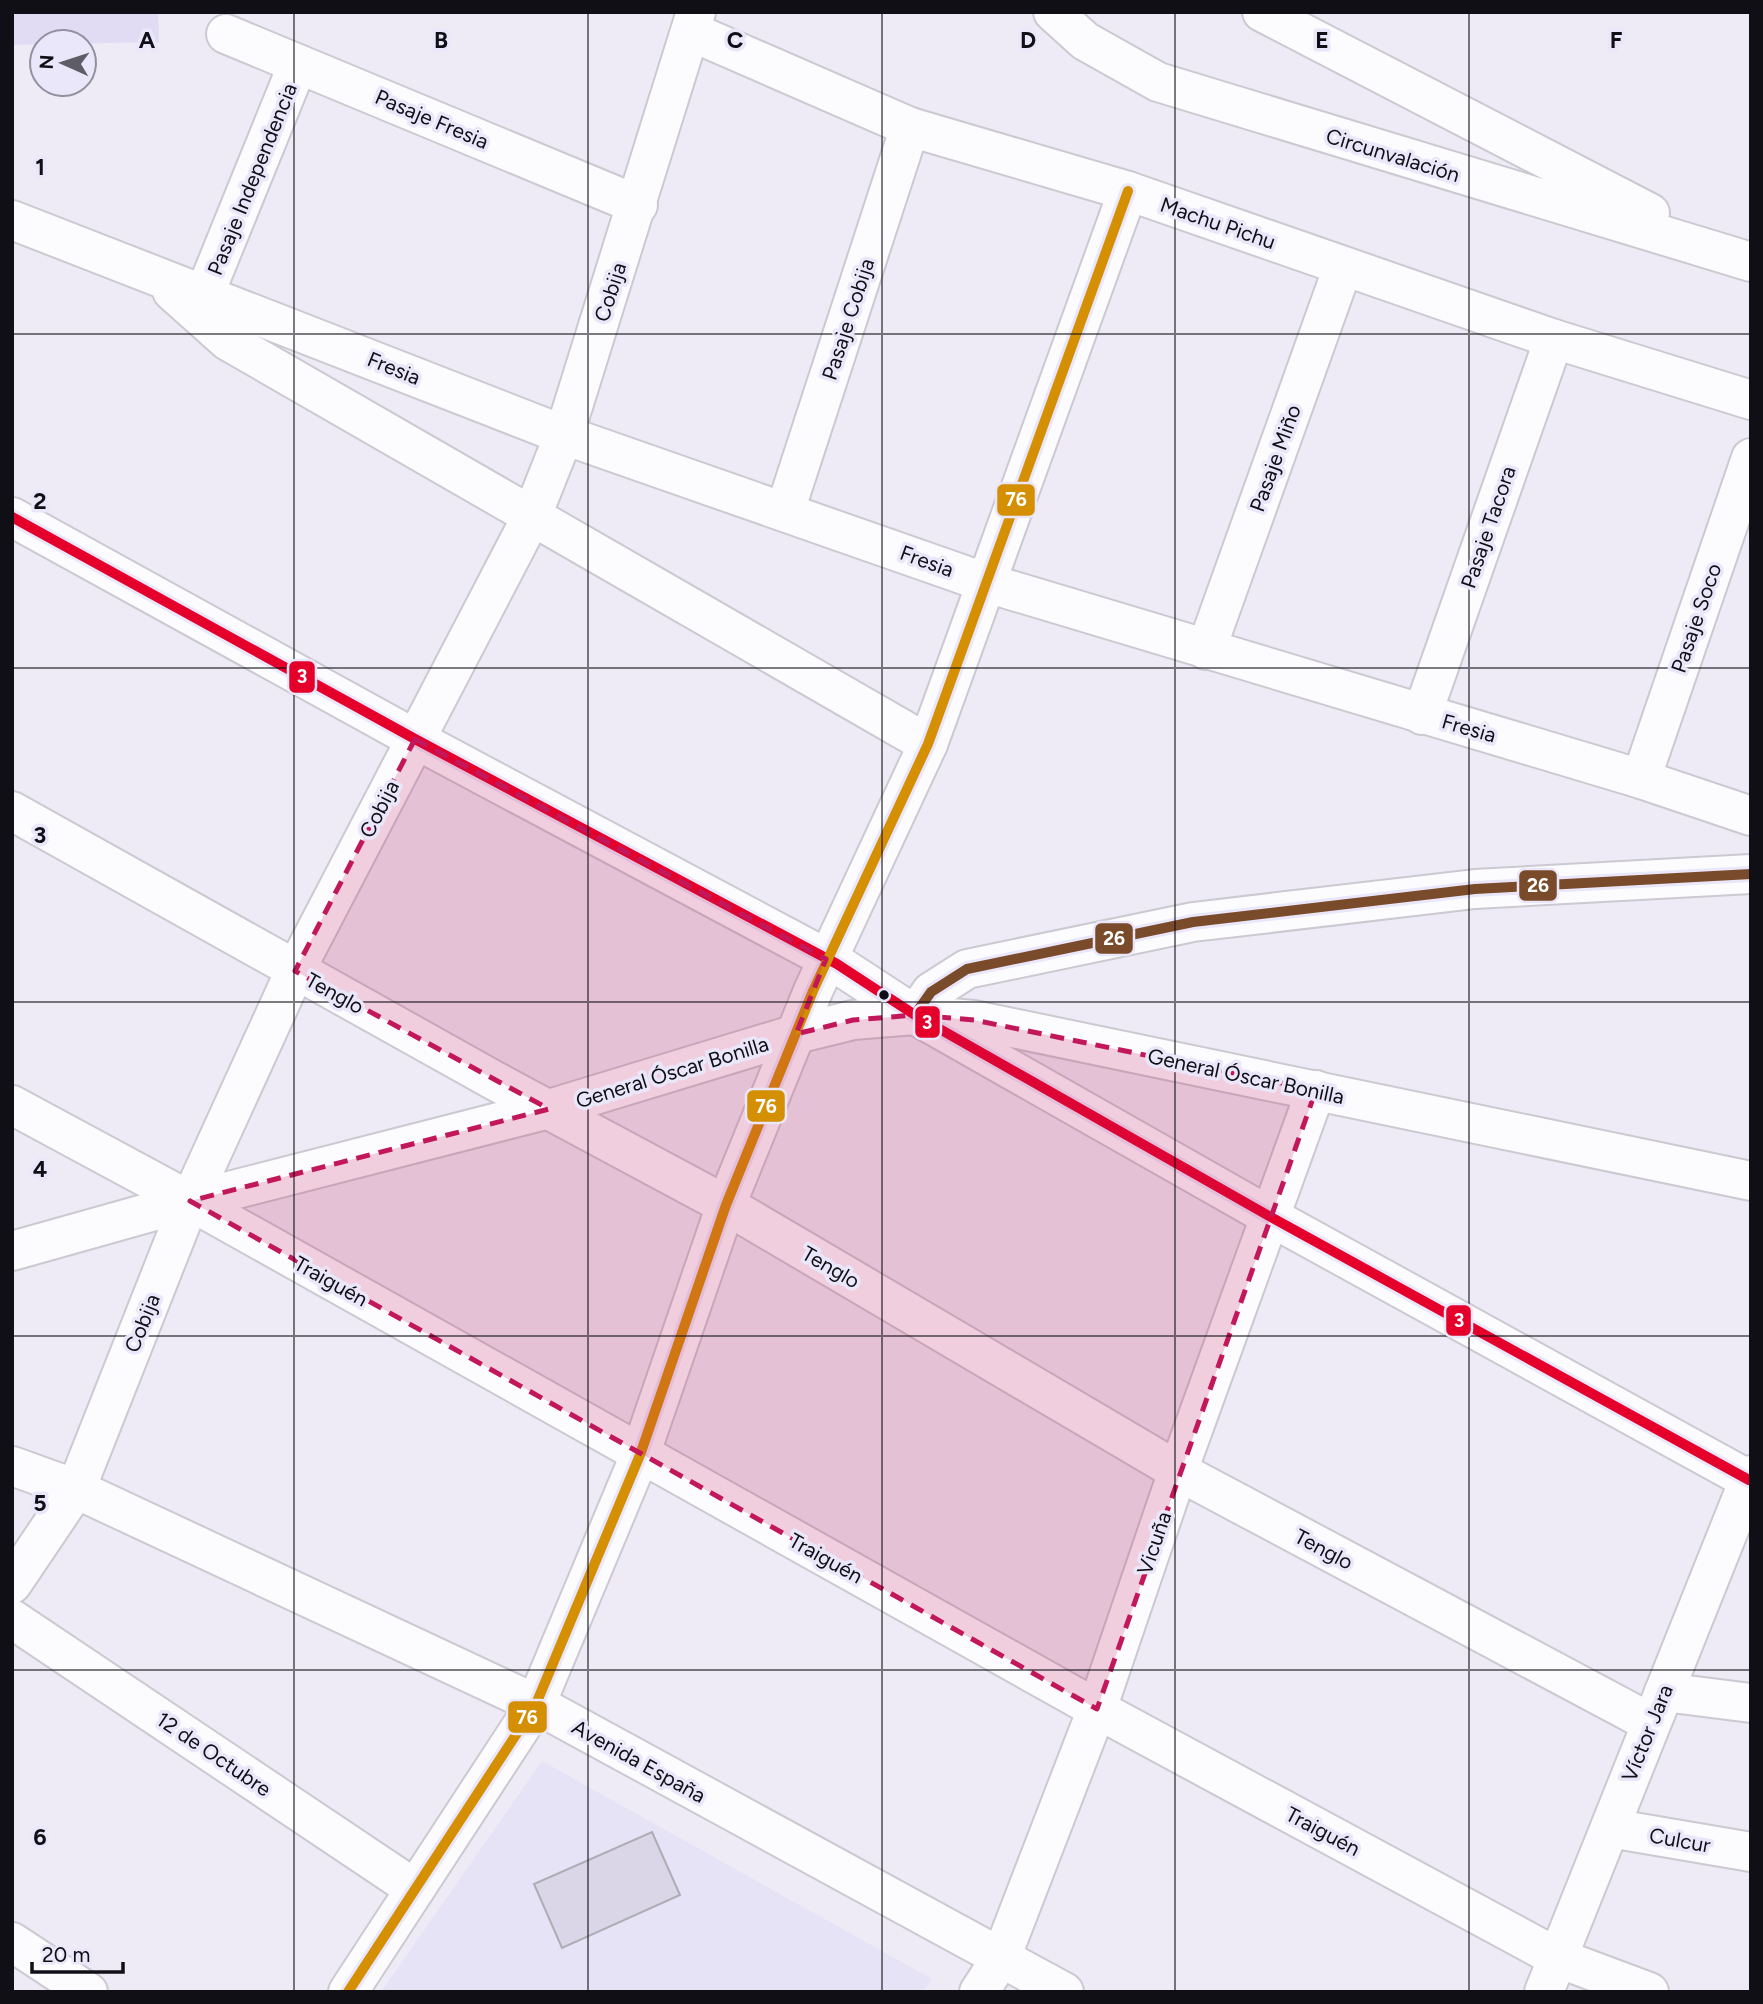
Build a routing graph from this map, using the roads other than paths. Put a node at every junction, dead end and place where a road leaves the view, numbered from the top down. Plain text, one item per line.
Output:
1 (1053, 12) edge
2 (1262, 12) edge
3 (694, 22) edge
4 (226, 34) dead end
5 (298, 64) junction
6 (910, 127) junction
7 (1128, 191) junction
8 (638, 205) junction
9 (12, 220) edge
10 (1742, 259) edge
11 (1343, 267) junction
12 (158, 278) junction
13 (205, 293) junction
14 (1554, 339) junction
15 (1751, 400) edge
16 (564, 435) junction
17 (1751, 457) edge
18 (785, 511) junction
19 (12, 517) edge
20 (531, 518) junction
21 (987, 583) junction
22 (1206, 650) junction
23 (1422, 715) junction
24 (415, 739) junction
25 (928, 744) junction
26 (1642, 779) junction
27 (12, 811) edge
28 (1751, 816) edge
29 (1751, 873) edge
30 (826, 959) junction
31 (295, 971) junction
32 (915, 1015) junction
33 (796, 1034) junction
34 (1316, 1090) junction
35 (12, 1105) edge
36 (549, 1109) junction
37 (1751, 1181) edge
38 (190, 1201) junction
39 (726, 1205) junction
40 (1269, 1216) junction
41 (12, 1251) edge
42 (640, 1455) junction
43 (12, 1466) edge
44 (1178, 1471) junction
45 (1750, 1477) edge
46 (76, 1489) junction
47 (1740, 1532) edge
48 (12, 1584) edge
49 (12, 1619) edge
50 (1751, 1703) edge
51 (536, 1704) junction
52 (1658, 1707) junction
53 (1097, 1709) junction
54 (1610, 1828) junction
55 (1751, 1852) edge
56 (415, 1889) junction
57 (12, 1942) edge
58 (1001, 1958) junction
59 (1551, 1975) edge
60 (88, 1992) edge
61 (348, 1992) edge
62 (979, 1992) edge
63 (1064, 1992) edge
64 (1649, 1992) edge

1 - 10 street, Circunvalación
2 - 10 street
3 - 6 street, Machu Pichu
3 - 8 street, Cobija
4 - 5 street, Pasaje Fresia
5 - 8 street, Pasaje Fresia
5 - 13 street, Pasaje Independencia
6 - 7 street, Machu Pichu
6 - 18 street, Pasaje Cobija
7 - 11 street, Machu Pichu
7 - 21 street
8 - 16 street, Cobija
9 - 12 street, Fresia
11 - 14 street, Machu Pichu
11 - 22 street, Pasaje Miño
12 - 13 street, Fresia
12 - 20 street, Fresia
13 - 16 street, Fresia
14 - 15 street, Machu Pichu
14 - 23 street, Pasaje Tacora
16 - 18 street, Fresia
16 - 20 street, Cobija
17 - 26 street, Pasaje Soco
18 - 21 street, Fresia
19 - 24 street
20 - 24 street, Cobija
20 - 25 street, Fresia
21 - 22 street, Fresia
21 - 25 street
22 - 23 street, Fresia
23 - 26 street, Fresia
24 - 30 street
24 - 31 street, Cobija
25 - 30 street
26 - 28 street, Fresia
27 - 31 street, Tenglo
29 - 32 street
30 - 32 street
30 - 33 street
31 - 36 street, Tenglo
31 - 38 street, Cobija
32 - 33 street, General Óscar Bonilla
32 - 34 street, General Óscar Bonilla
32 - 40 street
33 - 36 street, General Óscar Bonilla
33 - 39 street
34 - 37 street, General Óscar Bonilla
34 - 40 street, Vicuña
35 - 38 street, Traiguén
36 - 38 street, General Óscar Bonilla
36 - 39 street, Tenglo
38 - 41 street, General Óscar Bonilla
38 - 42 street, Traiguén
38 - 46 street, Cobija
39 - 42 street
39 - 44 street, Tenglo
40 - 44 street, Vicuña
40 - 45 street
42 - 51 street
42 - 53 street, Traiguén
43 - 46 street, Avenida España
44 - 52 street, Tenglo
44 - 53 street, Vicuña
45 - 47 street, Víctor Jara
46 - 48 street, Cobija
46 - 51 street, Avenida España
47 - 52 street, Víctor Jara
49 - 56 street, 12 de Octubre
50 - 52 street, Tenglo
51 - 56 street
51 - 58 street, Avenida España
52 - 54 street, Víctor Jara
53 - 58 street, Vicuña
53 - 59 street, Traiguén
54 - 55 street, Culcur
54 - 59 street, Víctor Jara
56 - 61 street
57 - 60 street
58 - 62 street, Vicuña
58 - 63 street, Avenida España
59 - 64 street, Traiguén

